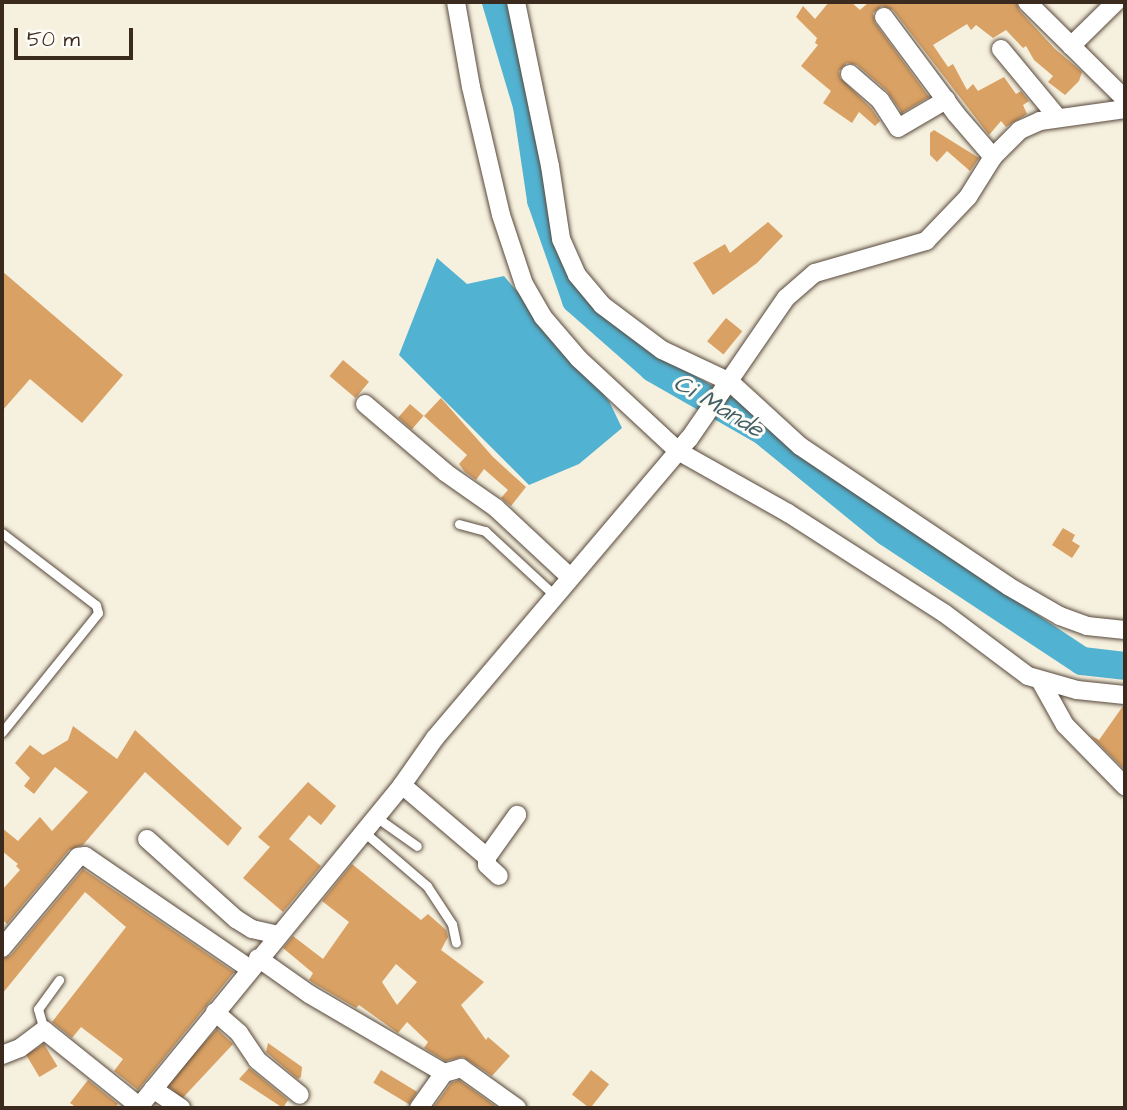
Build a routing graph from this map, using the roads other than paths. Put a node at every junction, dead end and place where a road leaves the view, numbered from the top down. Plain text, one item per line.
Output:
1 (456, 2) edge
2 (516, 2) edge
3 (1027, 2) edge
4 (1116, 2) edge
5 (884, 17) dead end
6 (1071, 46) junction
7 (1001, 49) dead end
8 (849, 74) dead end
9 (1125, 99) edge
10 (946, 100) junction
11 (1125, 109) edge
12 (1058, 118) junction
13 (993, 157) junction
14 (728, 385) junction
15 (365, 404) dead end
16 (683, 445) junction
17 (458, 524) dead end
18 (2, 533) edge
19 (570, 577) junction
20 (554, 596) junction
21 (1125, 630) edge
22 (1041, 682) junction
23 (1125, 695) edge
24 (2, 732) edge
25 (402, 785) junction
26 (1125, 786) edge
27 (517, 815) dead end
28 (376, 817) junction
29 (364, 832) junction
30 (148, 839) dead end
31 (417, 846) dead end
32 (487, 856) junction
33 (499, 876) dead end
34 (277, 935) junction
35 (456, 943) dead end
36 (2, 948) edge
37 (254, 964) junction
38 (59, 980) dead end
39 (215, 1012) junction
40 (44, 1030) junction
41 (2, 1055) edge
42 (444, 1073) junction
43 (153, 1089) junction
44 (300, 1095) dead end
45 (138, 1107) edge
46 (181, 1108) edge
47 (419, 1108) edge
48 (517, 1108) edge

1 - 16 street
2 - 14 street
3 - 6 street
4 - 6 street
5 - 10 street
6 - 9 street
7 - 12 street
8 - 10 street
10 - 13 street
11 - 12 street
12 - 13 street
13 - 14 street
14 - 16 street
14 - 21 street
15 - 19 street
16 - 19 street
16 - 22 street
17 - 20 lane
18 - 24 lane
19 - 20 street
20 - 25 street
22 - 23 street
22 - 26 street
25 - 28 street
25 - 32 street
27 - 32 street
28 - 29 street
28 - 31 lane
29 - 34 street
29 - 35 lane
30 - 34 street
32 - 33 street
34 - 37 street
36 - 37 street
37 - 39 street
37 - 42 street
38 - 40 lane
39 - 43 street
39 - 44 street
40 - 41 street
40 - 45 street
42 - 47 street
42 - 48 street
43 - 45 street
43 - 46 street

